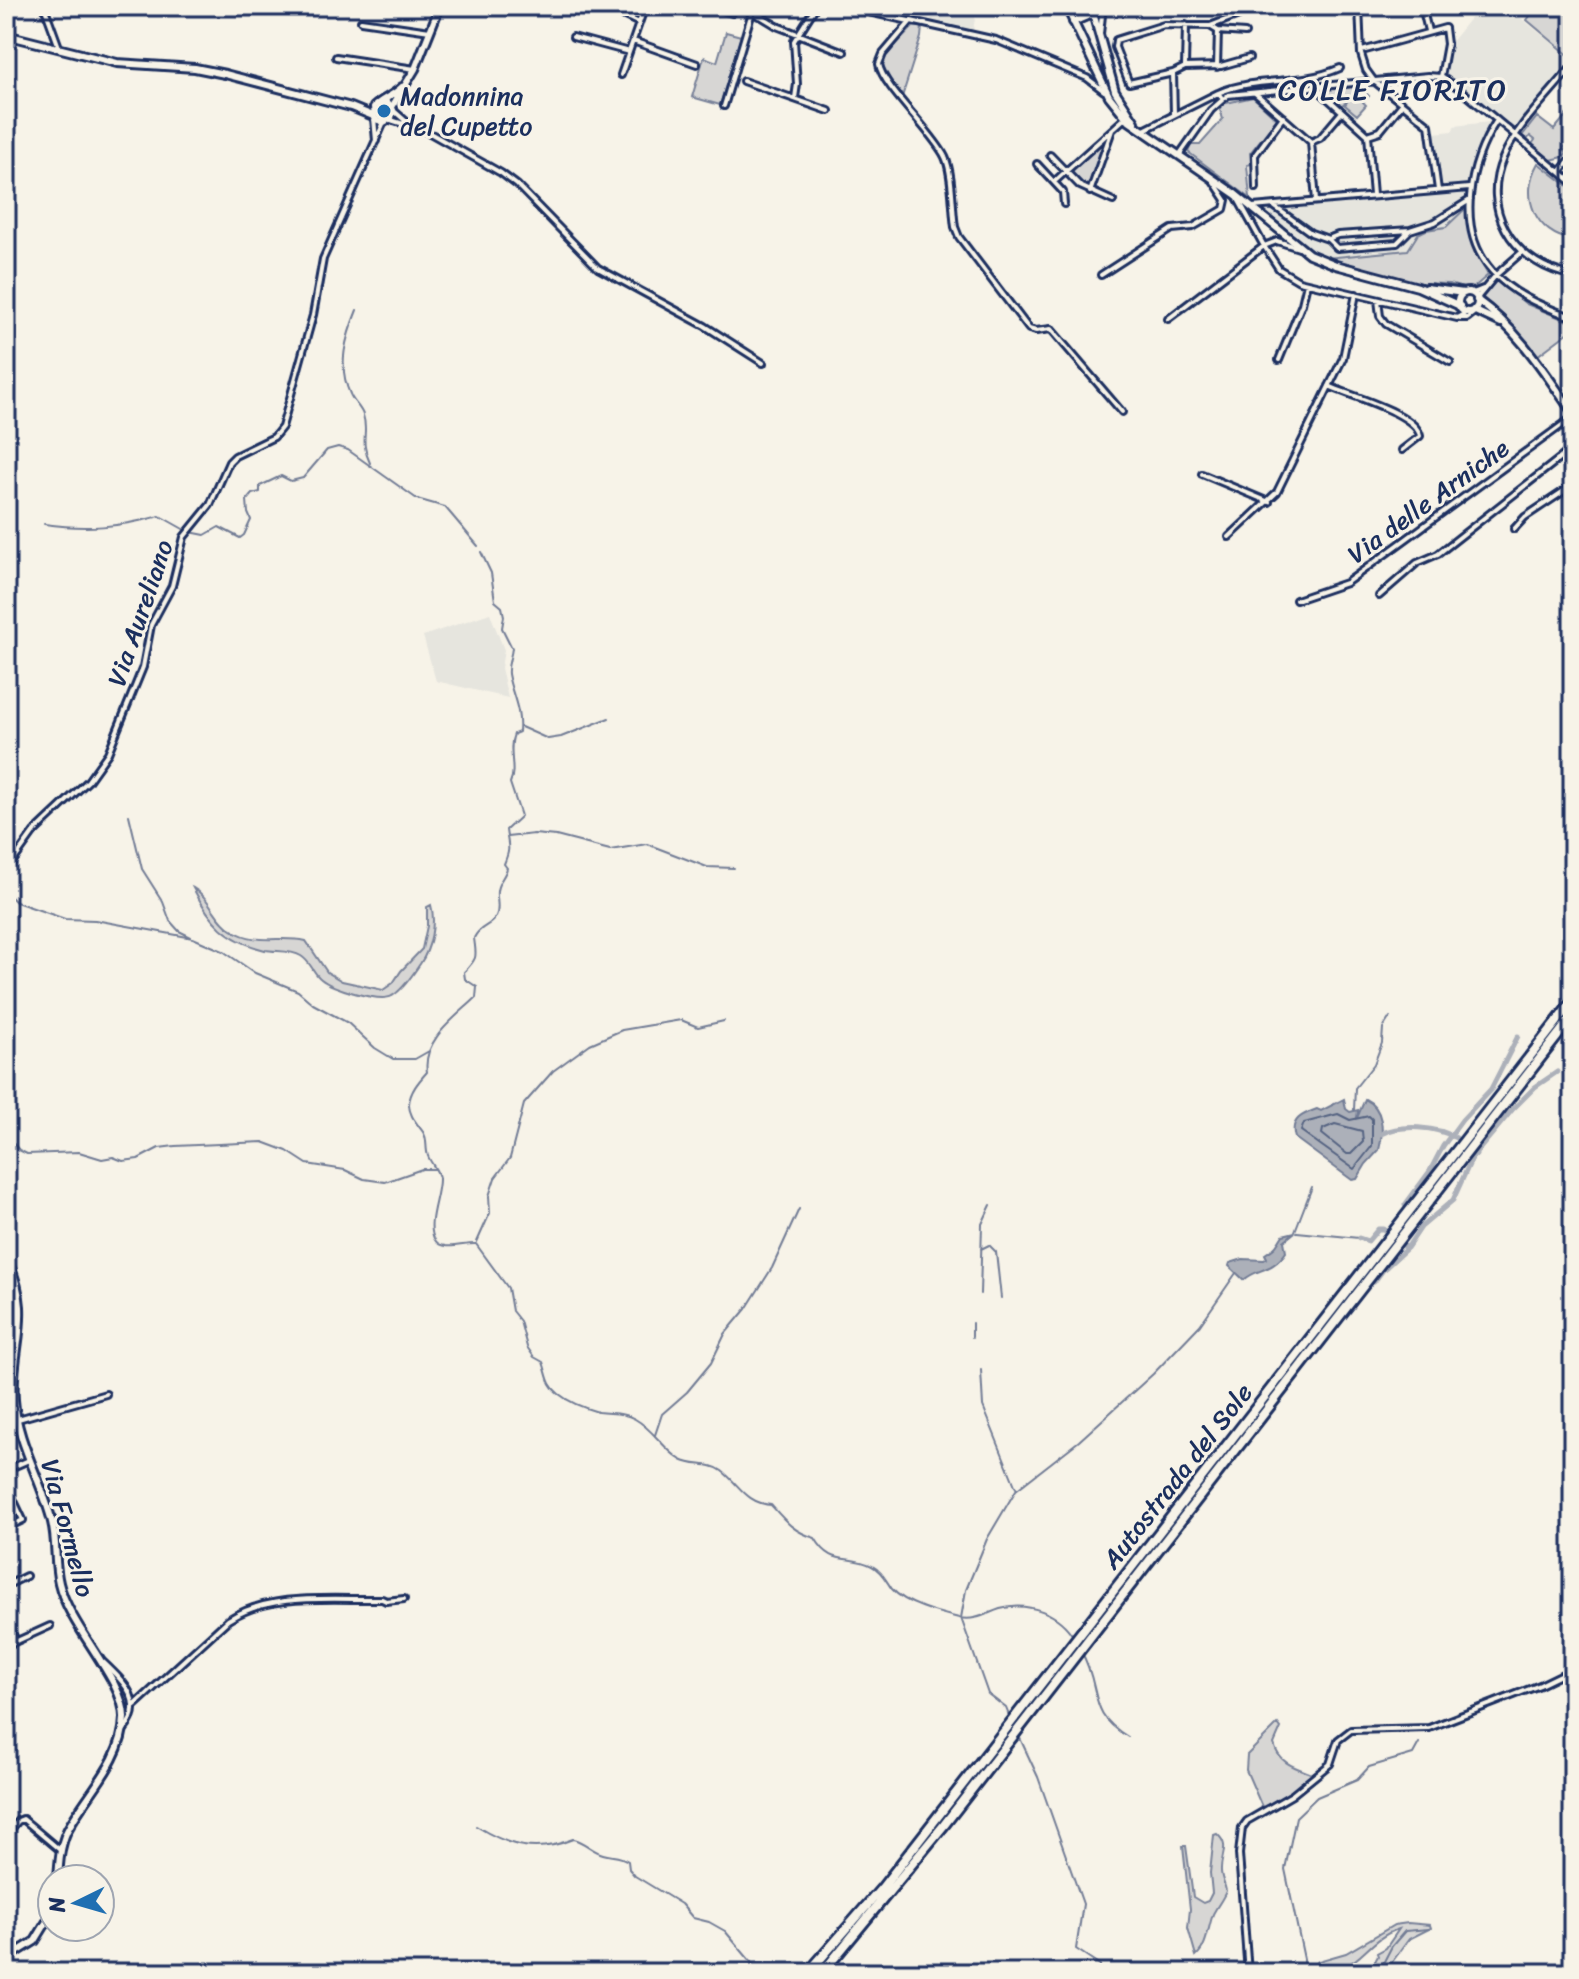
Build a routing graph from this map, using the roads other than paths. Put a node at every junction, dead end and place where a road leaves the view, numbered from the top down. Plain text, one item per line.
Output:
1 (44, 6) edge
2 (440, 6) edge
3 (604, 6) edge
4 (645, 6) edge
5 (709, 6) edge
6 (816, 6) edge
7 (842, 6) edge
8 (1066, 6) edge
9 (1103, 6) edge
10 (1261, 6) edge
11 (1359, 6) edge
12 (1422, 6) edge
13 (753, 9) edge
14 (1093, 10) edge
15 (732, 13) dead end
16 (361, 21) dead end
17 (911, 21) junction
18 (1073, 22) junction
19 (639, 23) junction
20 (1186, 25) junction
21 (1210, 26) junction
22 (431, 31) junction
23 (1218, 31) junction
24 (1428, 32) junction
25 (1245, 33) dead end
26 (797, 34) junction
27 (1100, 34) junction
28 (6, 35) edge
29 (573, 37) dead end
30 (633, 41) junction
31 (60, 49) junction
32 (1361, 51) junction
33 (629, 52) junction
34 (844, 52) dead end
35 (336, 57) dead end
36 (1249, 58) dead end
37 (697, 64) dead end
38 (1573, 65) edge
39 (1185, 67) junction
40 (1217, 67) junction
41 (1340, 68) dead end
42 (1095, 69) junction
43 (413, 72) junction
44 (1173, 73) junction
45 (621, 75) dead end
46 (1441, 77) junction
47 (1087, 78) junction
48 (743, 81) dead end
49 (1374, 81) junction
50 (1314, 86) junction
51 (1255, 92) junction
52 (1220, 95) junction
53 (1109, 96) junction
54 (795, 98) junction
55 (378, 103) junction
56 (1402, 104) junction
57 (724, 106) dead end
58 (351, 107) junction
59 (392, 109) junction
60 (829, 111) dead end
61 (1342, 112) junction
62 (1174, 114) junction
63 (374, 116) junction
64 (1283, 117) junction
65 (1125, 118) junction
66 (1497, 120) junction
67 (387, 121) junction
68 (414, 127) junction
69 (1113, 129) junction
70 (1144, 130) junction
71 (1368, 135) junction
72 (1516, 136) junction
73 (1311, 142) junction
74 (376, 143) junction
75 (1180, 154) junction
76 (1050, 155) dead end
77 (1573, 156) edge
78 (1037, 164) dead end
79 (1065, 172) junction
80 (1560, 172) junction
81 (1211, 176) junction
82 (1054, 182) junction
83 (1573, 183) edge
84 (1256, 188) dead end
85 (1470, 188) junction
86 (1438, 190) junction
87 (1090, 192) junction
88 (1235, 194) junction
89 (1373, 195) junction
90 (1470, 200) junction
91 (1113, 201) dead end
92 (1316, 201) junction
93 (1064, 204) dead end
94 (1273, 206) junction
95 (1253, 207) junction
96 (1265, 219) junction
97 (1410, 230) junction
98 (1328, 239) junction
99 (1264, 246) junction
100 (1299, 248) junction
101 (1521, 253) junction
102 (1562, 273) dead end
103 (1101, 275) dead end
104 (1496, 275) junction
105 (1307, 283) junction
106 (1418, 287) junction
107 (1464, 293) junction
108 (1356, 294) junction
109 (1476, 297) junction
110 (1378, 300) junction
111 (1457, 305) junction
112 (1473, 311) junction
113 (1566, 315) dead end
114 (1454, 317) junction
115 (1168, 319) dead end
116 (1507, 327) junction
117 (1279, 360) dead end
118 (1450, 362) dead end
119 (763, 363) dead end
120 (1329, 386) junction
121 (1122, 412) dead end
122 (1573, 415) edge
123 (1573, 448) edge
124 (1402, 450) dead end
125 (1202, 474) dead end
126 (1573, 485) edge
127 (1269, 502) junction
128 (1514, 529) dead end
129 (1229, 537) dead end
130 (1379, 596) dead end
131 (1296, 600) dead end
132 (6, 871) edge
133 (1573, 1001) edge
134 (1573, 1016) edge
135 (6, 1257) edge
136 (106, 1394) dead end
137 (18, 1419) junction
138 (30, 1460) junction
139 (6, 1470) edge
140 (6, 1484) edge
141 (6, 1528) edge
142 (26, 1576) dead end
143 (6, 1586) edge
144 (404, 1599) dead end
145 (6, 1620) edge
146 (50, 1626) dead end
147 (16, 1641) junction
148 (6, 1646) edge
149 (97, 1659) junction
150 (1573, 1669) edge
151 (135, 1705) junction
152 (122, 1732) junction
153 (6, 1835) edge
154 (61, 1851) junction
155 (60, 1863) edge
156 (885, 1891) junction
157 (36, 1939) edge
158 (6, 1959) edge
159 (826, 1961) junction
160 (808, 1973) edge
161 (822, 1973) edge
162 (1248, 1973) edge

1 - 31 street
2 - 22 main road
3 - 19 street
4 - 19 street
5 - 15 street
6 - 26 street
7 - 17 street
8 - 18 main road
9 - 27 street
10 - 21 street
11 - 32 street
12 - 24 street
13 - 26 street
13 - 57 street
14 - 18 main road
14 - 27 main road
16 - 22 street
17 - 47 street
17 - 121 street
18 - 42 main road
19 - 30 street
20 - 21 street
20 - 39 street
20 - 44 street
21 - 23 street
22 - 43 main road
23 - 25 street
23 - 40 street
24 - 32 street
24 - 46 street
26 - 34 street
26 - 54 street
27 - 70 main road
28 - 31 main road
29 - 33 street
30 - 33 street
30 - 37 street
31 - 58 main road
32 - 49 street
33 - 45 street
35 - 43 street
36 - 40 street
38 - 72 street
39 - 40 street
39 - 44 street
41 - 52 street
42 - 47 street
42 - 53 main road
43 - 55 main road
43 - 59 main road
44 - 62 street
46 - 49 street
46 - 66 street
47 - 53 street
48 - 54 street
49 - 50 street
49 - 56 street
50 - 51 street
50 - 61 street
51 - 52 street
51 - 64 street
52 - 62 street
52 - 75 street
53 - 65 main road
54 - 60 street
55 - 58 main road
55 - 59 main road
55 - 63 main road
56 - 71 street
56 - 86 street
58 - 63 main road
59 - 67 main road
59 - 68 street
61 - 71 street
61 - 73 street
62 - 70 street
63 - 67 main road
63 - 74 street, Via Aureliano
64 - 73 street
64 - 84 street
65 - 69 street
65 - 70 main road
66 - 72 street
66 - 85 street
67 - 68 street
67 - 74 street, Via Aureliano
68 - 119 street
69 - 79 street
69 - 87 street
70 - 75 main road
71 - 89 street
72 - 80 street
72 - 101 street
73 - 92 street
74 - 132 street, Via Aureliano
75 - 81 main road
76 - 79 street
77 - 80 street
78 - 82 street
79 - 82 street
79 - 87 street
80 - 83 street
81 - 88 main road
81 - 103 street
82 - 93 street
85 - 86 street
85 - 90 street
86 - 89 street
87 - 91 street
88 - 95 main road
88 - 99 street
89 - 92 street
90 - 97 street
90 - 104 street
92 - 94 street
94 - 95 street
94 - 96 street
94 - 98 street
95 - 96 main road
96 - 100 main road
97 - 98 street
97 - 98 street
99 - 100 street
99 - 105 street
99 - 115 street
100 - 106 main road
101 - 102 street
101 - 104 street
104 - 109 street
104 - 113 street
105 - 108 street
105 - 117 street
106 - 107 main road
106 - 111 main road
107 - 109 main road
107 - 111 main road
108 - 110 street
108 - 120 street
109 - 112 main road
109 - 116 main road
110 - 114 street
110 - 118 street
111 - 112 main road
111 - 114 street
112 - 114 street
112 - 116 main road
116 - 122 main road
120 - 124 street
120 - 127 street
122 - 131 street, Via delle Arniche
123 - 130 street
125 - 127 street
126 - 128 street
127 - 129 street
133 - 156 highway, Autostrada del Sole
134 - 156 highway, Autostrada del Sole
135 - 137 main road, Via Formello
136 - 137 street
137 - 138 main road, Via Formello
138 - 139 street
138 - 149 main road, Via Formello
140 - 141 street
142 - 143 street
144 - 151 street
145 - 147 street
146 - 147 street
147 - 148 street
149 - 151 street
149 - 152 main road, Via Formello
150 - 162 street
151 - 152 street
152 - 154 main road
153 - 154 street
154 - 155 main road
156 - 159 highway, Autostrada del Sole
157 - 158 main road
159 - 160 highway, Autostrada del Sole
159 - 161 highway, Autostrada del Sole

